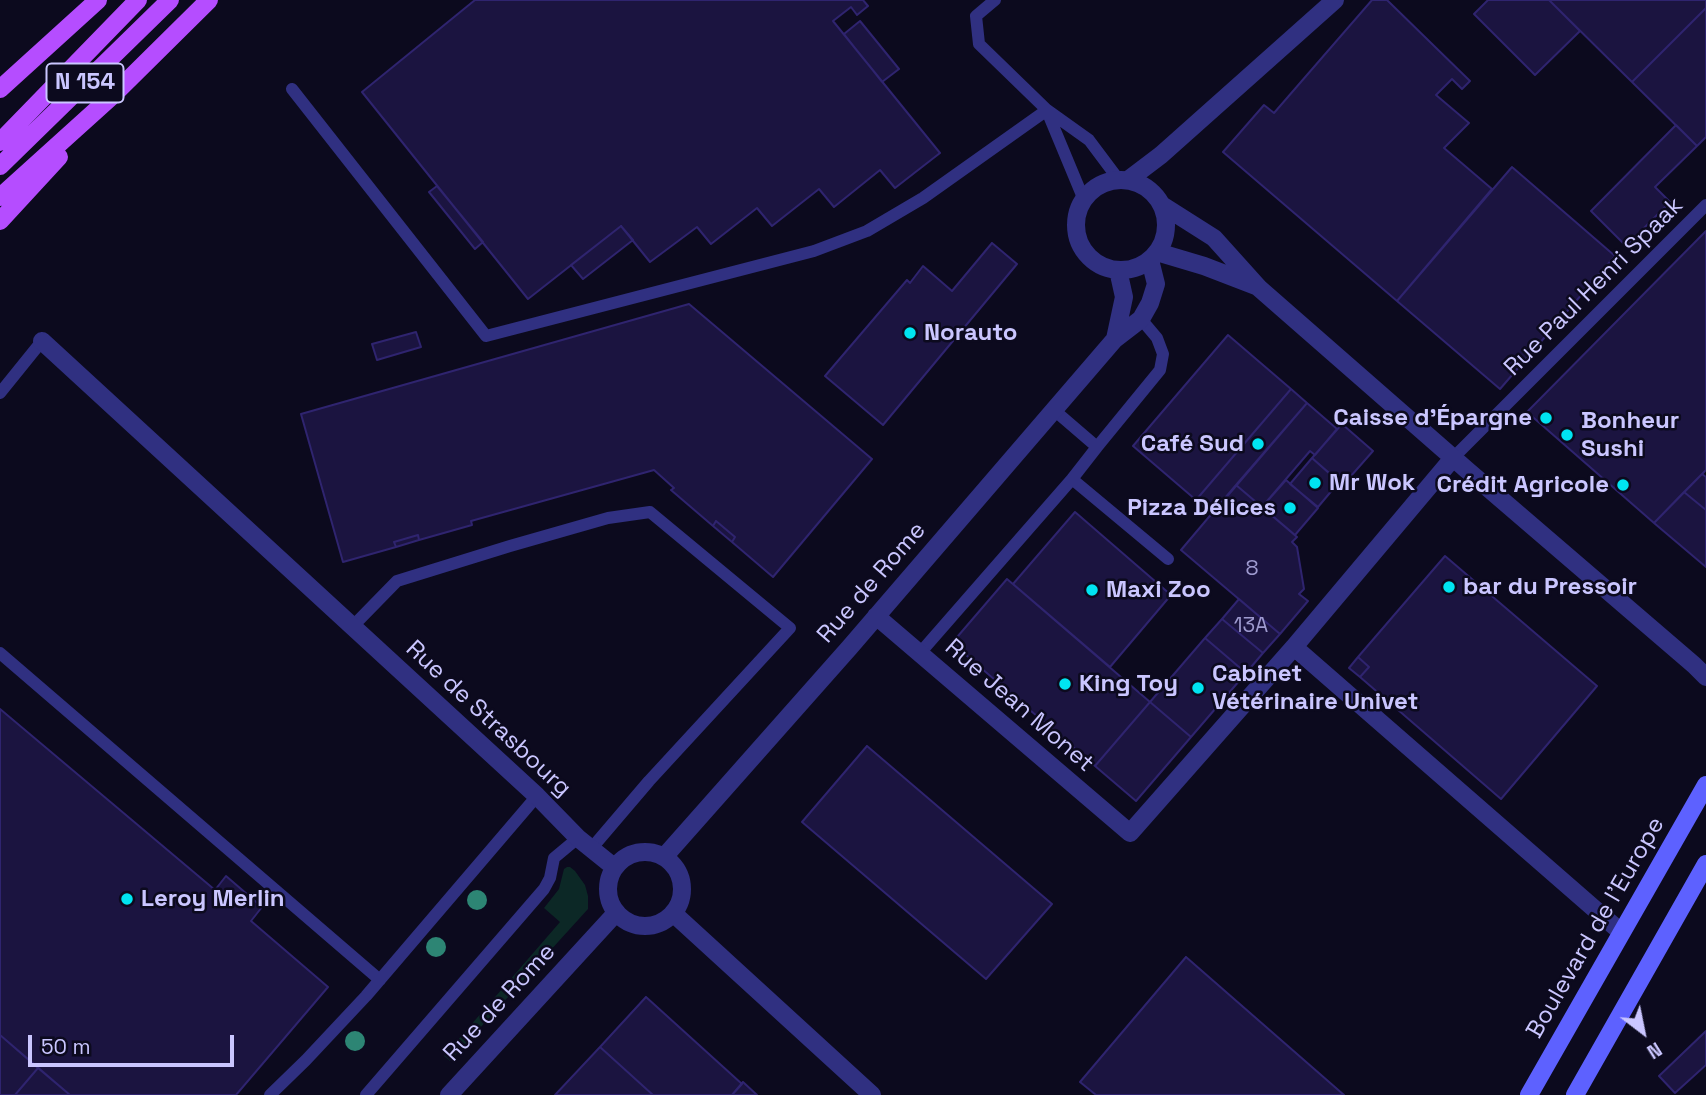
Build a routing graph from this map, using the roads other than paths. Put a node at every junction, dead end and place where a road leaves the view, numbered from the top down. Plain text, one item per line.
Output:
1 (98, 0) edge
2 (138, 0) edge
3 (170, 0) edge
4 (209, 0) edge
5 (995, 0) edge
6 (1335, 0) edge
7 (0, 89) edge
8 (292, 89) dead end
9 (111, 96) junction
10 (1047, 110) junction
11 (0, 142) edge
12 (1161, 155) junction
13 (0, 166) edge
14 (1124, 180) junction
15 (0, 197) edge
16 (1157, 198) junction
17 (1084, 200) junction
18 (1706, 205) edge
19 (0, 221) edge
20 (1154, 256) junction
21 (1118, 270) junction
22 (1259, 288) junction
23 (1141, 319) junction
24 (1115, 339) junction
25 (42, 341) joint
26 (0, 393) edge
27 (1054, 410) junction
28 (1097, 447) junction
29 (1453, 458) junction
30 (1072, 479) junction
31 (1168, 559) dead end
32 (876, 616) junction
33 (353, 626) junction
34 (1294, 647) junction
35 (0, 653) edge
36 (920, 653) junction
37 (1706, 677) edge
38 (1706, 785) edge
39 (537, 796) junction
40 (584, 843) junction
41 (664, 857) junction
42 (1706, 864) edge
43 (614, 866) junction
44 (673, 913) junction
45 (615, 914) junction
46 (1621, 932) junction
47 (380, 980) junction
48 (306, 1060) junction
49 (270, 1095) edge
50 (280, 1095) edge
51 (366, 1095) edge
52 (449, 1095) edge
53 (872, 1095) edge
54 (1528, 1095) edge
55 (1575, 1095) edge

1 - 7 main road
2 - 11 main road
3 - 13 main road, N 154
4 - 9 main road, N 154
5 - 10 lane
6 - 12 street
8 - 10 lane
9 - 15 main road, N 154
9 - 19 main road
10 - 14 lane
10 - 17 lane
12 - 14 street
12 - 16 street
14 - 16 street
14 - 17 street
16 - 20 street
16 - 22 street
17 - 21 street
18 - 29 lane, Rue Paul Henri Spaak
20 - 21 street
20 - 22 street
20 - 23 street, Rue de Rome
21 - 24 street, Rue de Rome
22 - 29 street
23 - 24 street, Rue de Rome
23 - 28 lane
24 - 27 street, Rue de Rome
25 - 26 lane
25 - 33 street, Rue de Strasbourg
27 - 28 lane
27 - 32 street, Rue de Rome
28 - 30 lane
29 - 34 street
29 - 37 street
30 - 31 lane
30 - 36 lane
32 - 36 street, Rue Jean Monet
32 - 41 street, Rue de Rome
33 - 39 street, Rue de Strasbourg
33 - 40 lane
34 - 36 street, Rue Jean Monet
34 - 46 street
35 - 47 lane
38 - 46 street, Boulevard de l'Europe
39 - 40 street, Rue de Strasbourg
39 - 47 lane
40 - 43 street, Rue de Strasbourg
40 - 51 lane
41 - 43 street
41 - 44 street
42 - 55 street
43 - 45 street
44 - 45 street
44 - 53 street
45 - 52 street, Rue de Rome
46 - 54 street, Boulevard de l'Europe
47 - 48 lane
48 - 49 lane
48 - 50 lane

